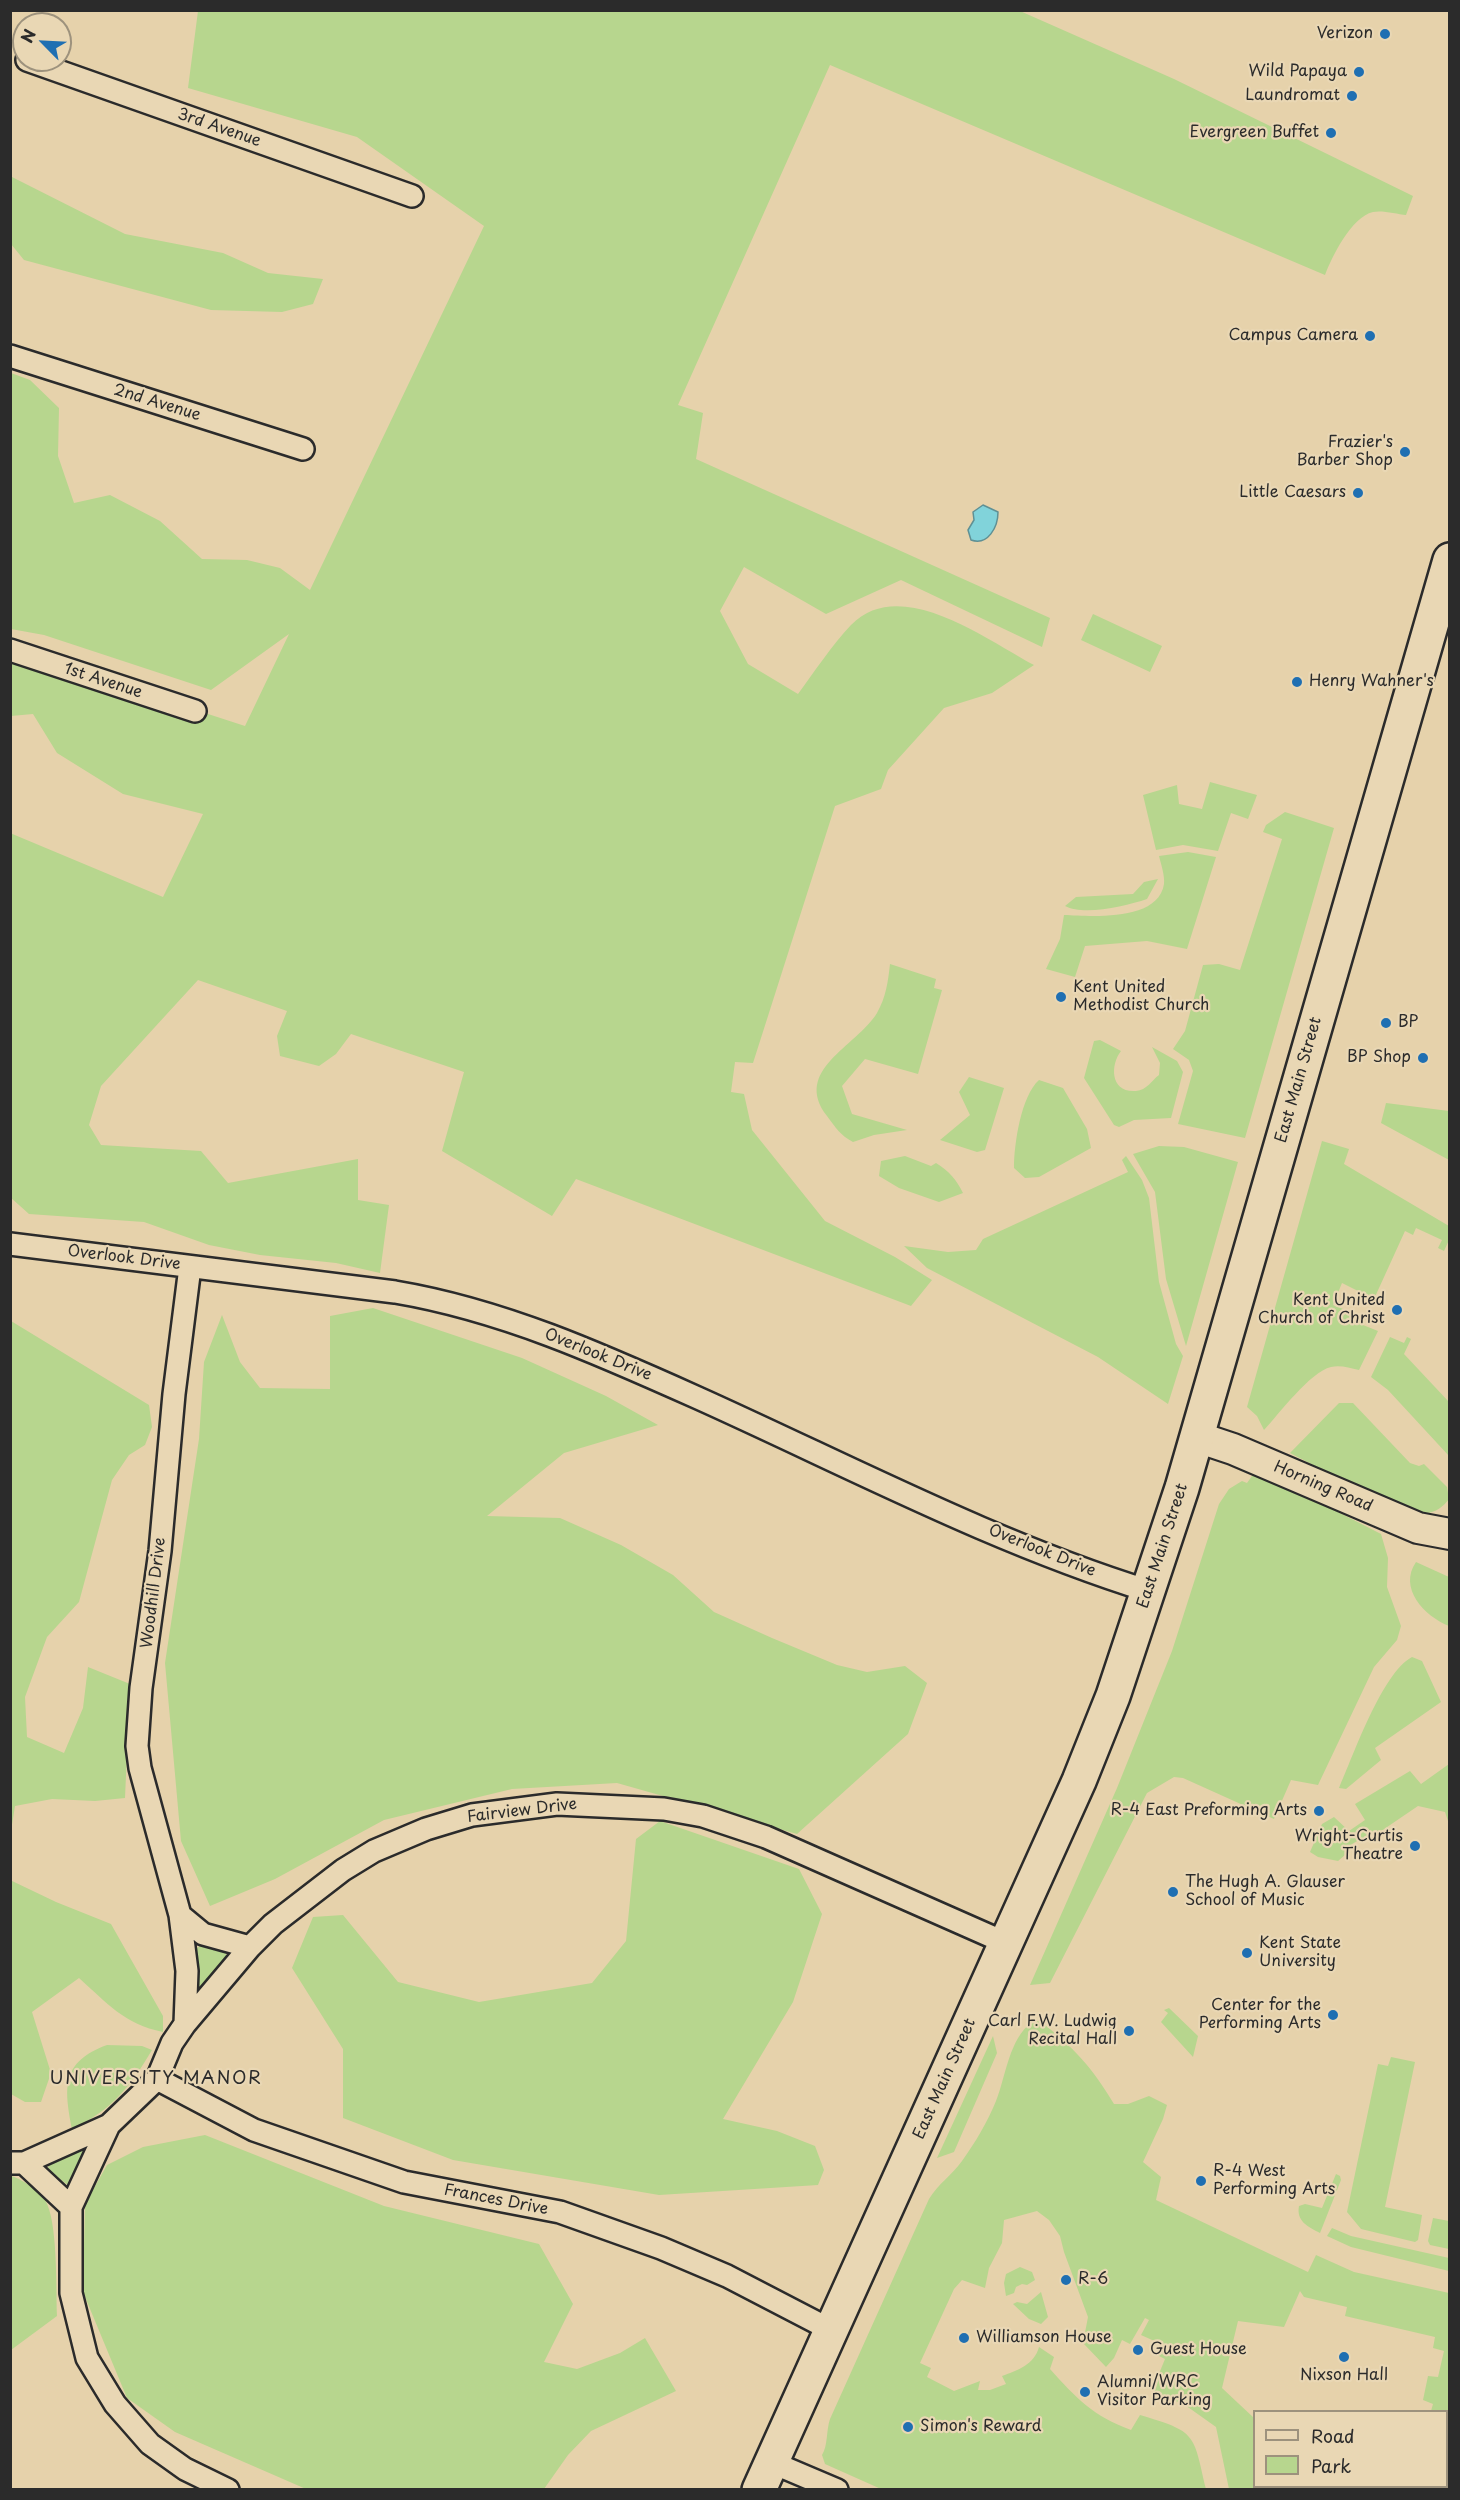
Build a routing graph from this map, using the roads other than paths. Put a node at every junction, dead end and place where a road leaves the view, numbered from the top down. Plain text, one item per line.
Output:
1 (59, 72) edge
2 (412, 195) dead end
3 (10, 356) edge
4 (303, 448) dead end
5 (1449, 560) edge
6 (10, 650) edge
7 (195, 711) dead end
8 (10, 1244) edge
9 (190, 1267) junction
10 (1197, 1437) junction
11 (1449, 1534) edge
12 (1149, 1591) junction
13 (180, 1915) junction
14 (1006, 1943) junction
15 (250, 1947) junction
16 (185, 2024) junction
17 (157, 2079) junction
18 (109, 2124) junction
19 (17, 2163) edge
20 (71, 2207) junction
21 (831, 2330) junction
22 (765, 2476) edge
23 (228, 2490) edge
24 (837, 2490) edge

1 - 2 street, 3rd Avenue
3 - 4 street, 2nd Avenue
5 - 10 main road, East Main Street
6 - 7 street, 1st Avenue
8 - 9 street, Overlook Drive
9 - 12 street, Overlook Drive
9 - 13 street, Woodhill Drive
10 - 11 street, Horning Road
10 - 12 main road, East Main Street
12 - 14 main road, East Main Street
13 - 15 street
13 - 16 street, Woodhill Drive
14 - 15 street, Fairview Drive
14 - 21 main road, East Main Street
15 - 16 street, Fairview Drive
16 - 17 street, Fairview Drive
17 - 18 street
17 - 21 street, Frances Drive
18 - 19 street
18 - 20 street
19 - 20 street
20 - 23 street
21 - 22 main road, East Main Street
22 - 24 street

